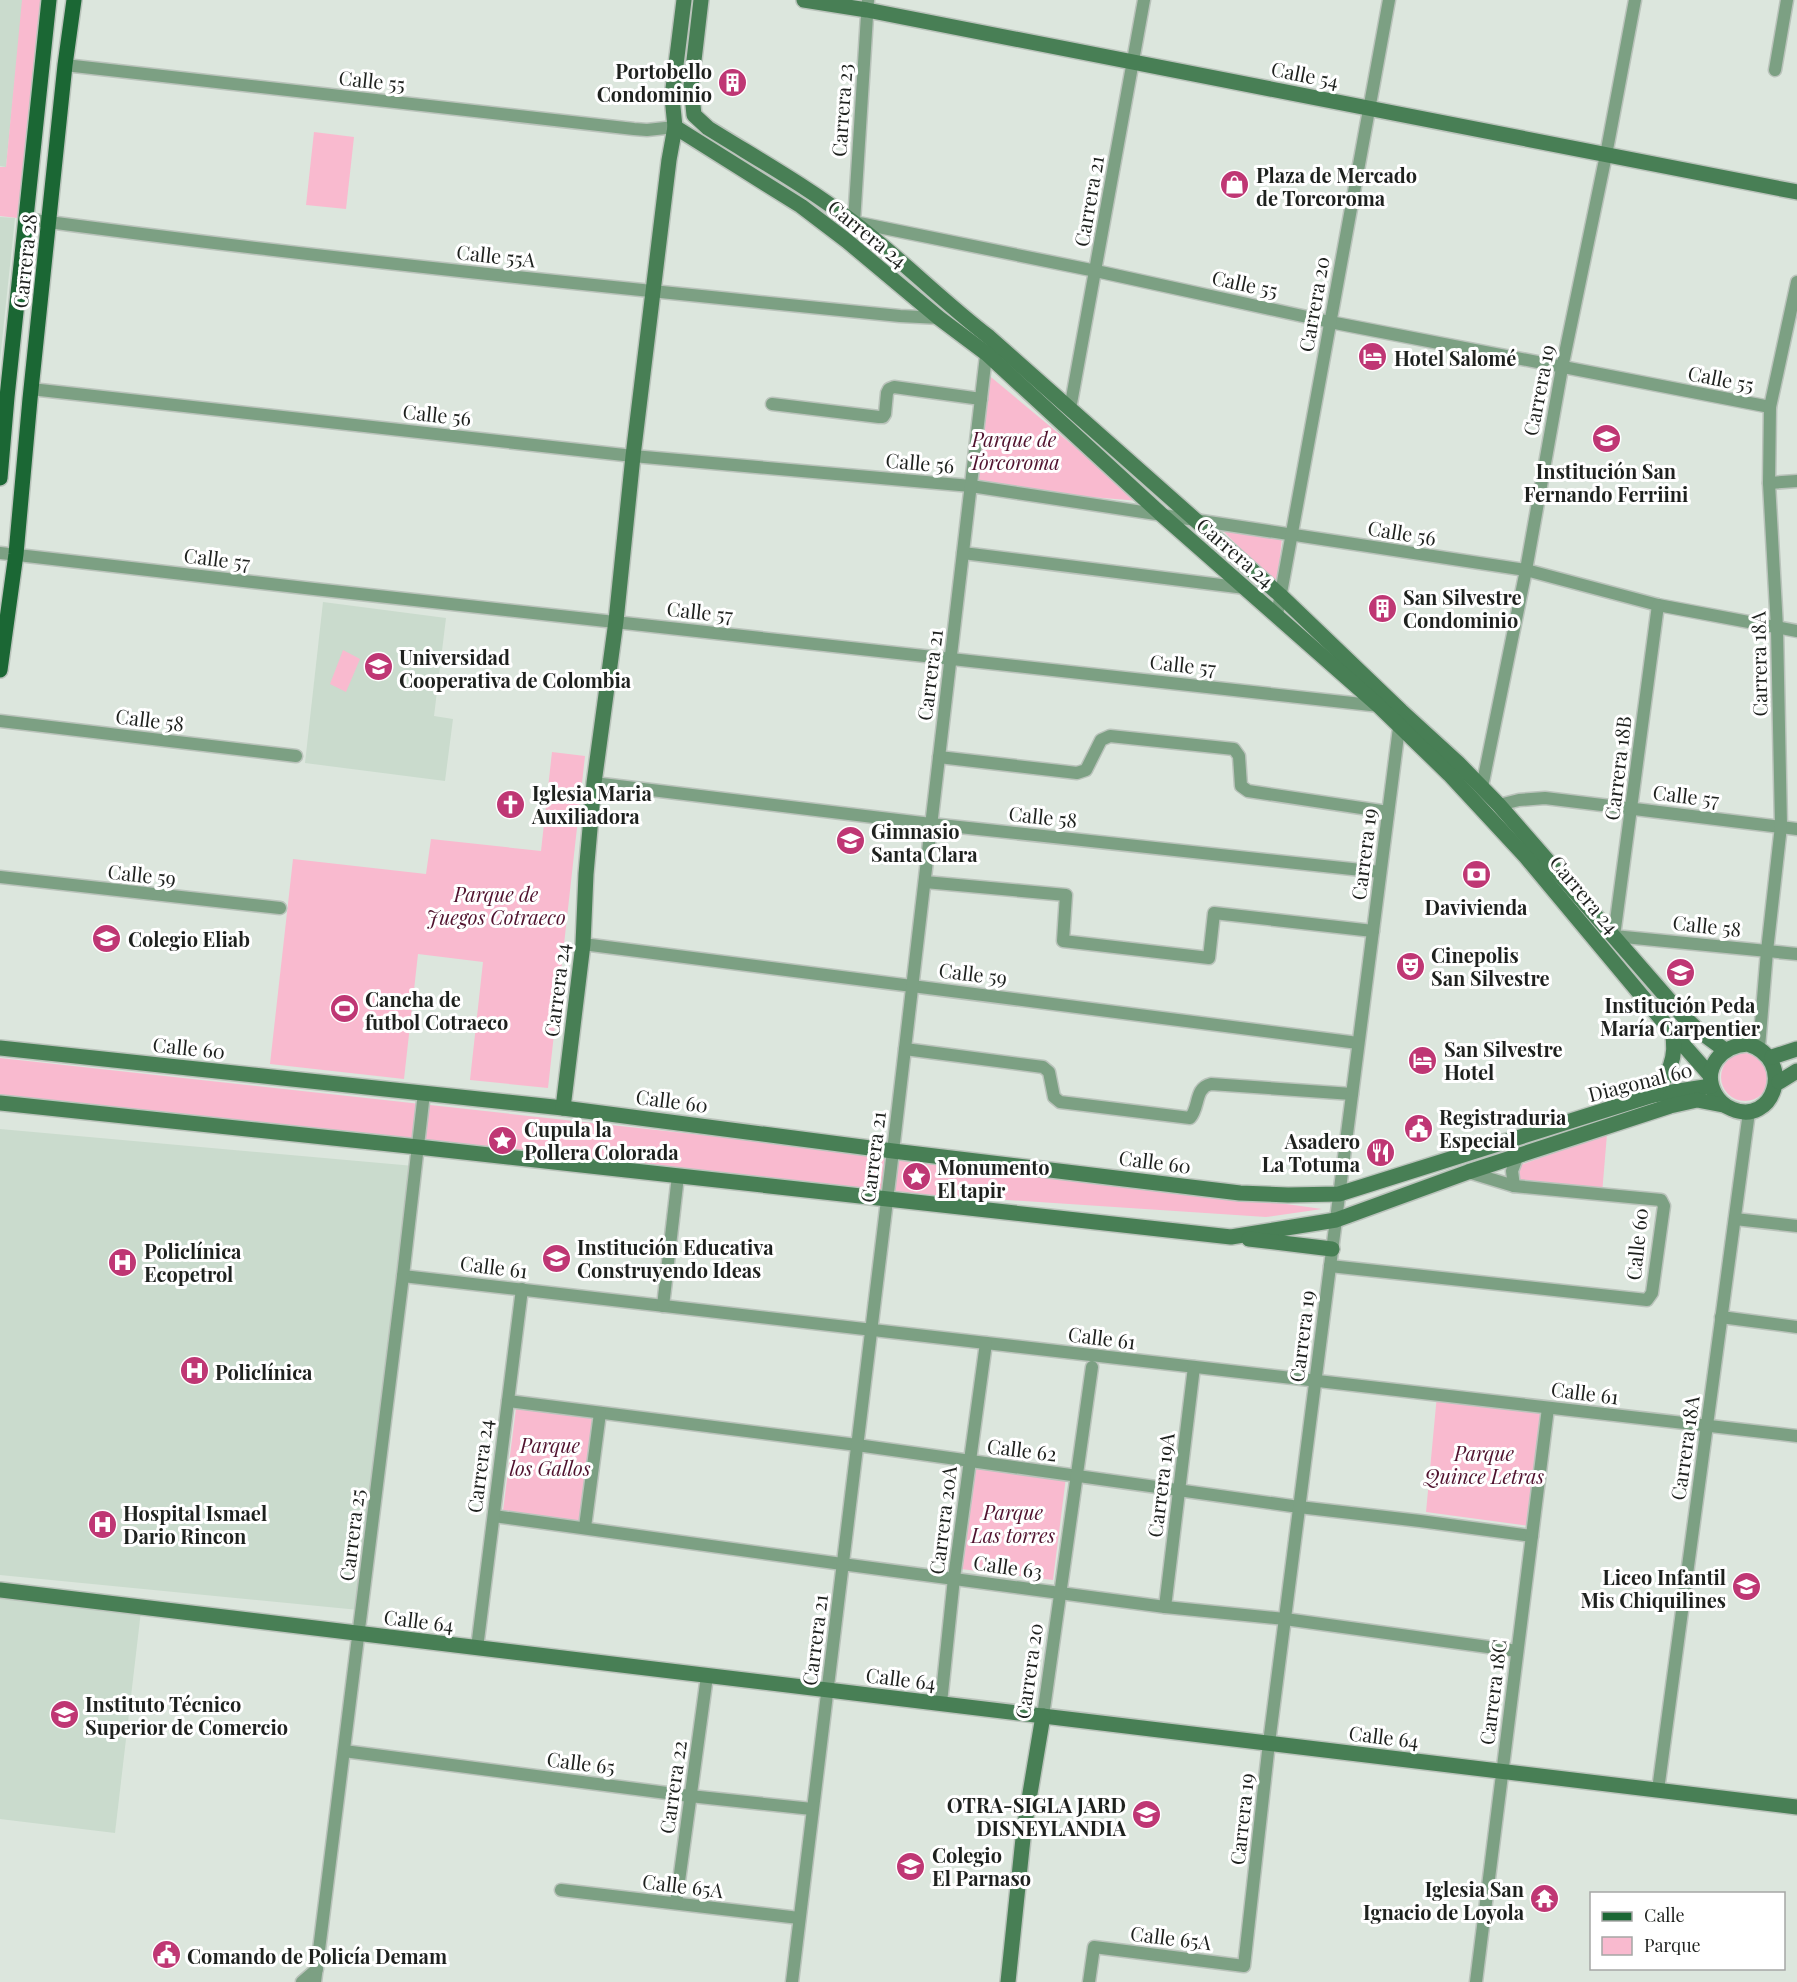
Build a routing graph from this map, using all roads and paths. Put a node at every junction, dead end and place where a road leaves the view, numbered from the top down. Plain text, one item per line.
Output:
1 (49, 0) edge
2 (74, 0) edge
3 (684, 0) edge
4 (701, 0) edge
5 (804, 0) edge
6 (1144, 0) edge
7 (1389, 0) edge
8 (1635, 0) edge
9 (1787, 0) edge
10 (868, 5) edge
11 (1132, 62) junction
12 (65, 65) junction
13 (1775, 70) dead end
14 (1370, 108) junction
15 (694, 115) junction
16 (675, 127) junction
17 (1606, 155) junction
18 (1797, 192) edge
19 (26, 219) junction
20 (50, 222) junction
21 (854, 222) junction
22 (1096, 271) junction
23 (1797, 282) edge
24 (653, 291) junction
25 (963, 317) junction
26 (939, 318) junction
27 (1330, 322) junction
28 (989, 337) junction
29 (987, 354) junction
30 (1562, 368) junction
31 (31, 389) junction
32 (981, 399) junction
33 (772, 404) dead end
34 (1770, 407) junction
35 (1070, 409) junction
36 (633, 456) junction
37 (0, 478) edge
38 (1797, 481) edge
39 (1768, 483) junction
40 (971, 486) junction
41 (1162, 515) junction
42 (1195, 520) junction
43 (1292, 535) junction
44 (0, 553) edge
45 (963, 553) junction
46 (16, 554) junction
47 (1526, 570) junction
48 (1245, 588) junction
49 (1280, 595) junction
50 (1658, 605) junction
51 (1277, 615) junction
52 (616, 621) junction
53 (1778, 628) junction
54 (1797, 632) edge
55 (951, 658) junction
56 (0, 670) edge
57 (1379, 706) junction
58 (1399, 714) junction
59 (0, 721) edge
60 (296, 756) dead end
61 (939, 757) junction
62 (594, 783) junction
63 (1482, 787) junction
64 (1499, 805) junction
65 (1632, 808) junction
66 (1388, 812) junction
67 (932, 824) junction
68 (1781, 826) junction
69 (1797, 829) edge
70 (1380, 872) junction
71 (0, 878) edge
72 (924, 882) junction
73 (280, 909) dead end
74 (1373, 931) junction
75 (1614, 936) junction
76 (583, 944) junction
77 (1767, 951) junction
78 (1797, 954) edge
79 (912, 985) junction
80 (1672, 1032) junction
81 (1359, 1043) junction
82 (1759, 1047) junction
83 (0, 1048) edge
84 (905, 1049) junction
85 (1797, 1049) edge
86 (1725, 1050) junction
87 (1772, 1057) junction
88 (1797, 1071) edge
89 (1710, 1080) junction
90 (1779, 1082) junction
91 (424, 1093) junction
92 (1352, 1094) junction
93 (1653, 1095) junction
94 (0, 1103) edge
95 (1723, 1105) junction
96 (563, 1108) junction
97 (1749, 1112) junction
98 (418, 1147) junction
99 (893, 1151) junction
100 (1518, 1155) junction
101 (1468, 1172) junction
102 (678, 1176) junction
103 (1514, 1186) junction
104 (1339, 1194) junction
105 (887, 1199) junction
106 (1735, 1219) junction
107 (1336, 1220) junction
108 (1797, 1226) edge
109 (1231, 1237) junction
110 (1332, 1249) junction
111 (1330, 1266) junction
112 (403, 1276) junction
113 (522, 1289) junction
114 (663, 1306) junction
115 (1721, 1317) junction
116 (1797, 1327) edge
117 (871, 1330) junction
118 (986, 1343) junction
119 (1092, 1367) dead end
120 (1194, 1367) junction
121 (1315, 1381) junction
122 (508, 1401) junction
123 (1548, 1408) junction
124 (600, 1413) junction
125 (1707, 1426) junction
126 (1797, 1437) edge
127 (857, 1445) junction
128 (969, 1462) junction
129 (1077, 1476) junction
130 (1179, 1491) junction
131 (1299, 1507) junction
132 (494, 1515) junction
133 (585, 1527) junction
134 (1532, 1536) junction
135 (842, 1564) junction
136 (954, 1578) junction
137 (0, 1590) edge
138 (1060, 1593) junction
139 (1165, 1607) junction
140 (1285, 1619) junction
141 (359, 1634) junction
142 (477, 1648) junction
143 (1517, 1651) junction
144 (707, 1676) junction
145 (827, 1690) junction
146 (941, 1704) junction
147 (1043, 1716) junction
148 (1269, 1743) junction
149 (344, 1751) junction
150 (1502, 1771) junction
151 (1658, 1790) junction
152 (690, 1796) junction
153 (1797, 1807) edge
154 (813, 1809) junction
155 (561, 1890) dead end
156 (675, 1903) junction
157 (799, 1918) junction
158 (1244, 1966) joint
159 (317, 1969) junction
160 (302, 1982) edge
161 (315, 1982) edge
162 (792, 1982) edge
163 (1008, 1982) edge
164 (1089, 1982) edge
165 (1476, 1982) edge

1 - 19 main road, Carrera 28
2 - 12 main road, Carrera 28
3 - 16 street, Carrera 24
4 - 15 street
5 - 10 street, Calle 54
6 - 11 street, Carrera 21
7 - 14 street, Carrera 20
8 - 17 street, Carrera 19
9 - 13 street
10 - 11 street, Calle 54
10 - 21 street, Carrera 23
11 - 14 street, Calle 54
11 - 22 street, Carrera 21
12 - 16 street, Calle 55
12 - 20 main road, Carrera 28
14 - 17 street, Calle 54
14 - 27 street, Carrera 20
15 - 16 street
15 - 21 street, Carrera 24
16 - 24 street, Carrera 24
16 - 26 street, Carrera 24
17 - 18 street, Calle 54
17 - 30 street, Carrera 19
19 - 20 street, Calle 55A
19 - 37 main road, Carrera 28
20 - 24 street, Calle 55A
20 - 31 main road, Carrera 28
21 - 22 street, Calle 55
21 - 25 street, Carrera 24
22 - 27 street, Calle 55
22 - 35 street, Carrera 21
23 - 34 street, Carrera 18A
24 - 26 street, Calle 55A
24 - 36 street, Carrera 24
25 - 26 street, Calle 55A
25 - 28 street, Carrera 24
26 - 29 street, Carrera 24
27 - 30 street, Calle 55
27 - 43 street, Carrera 20
28 - 29 street, Carrera 21
28 - 35 street, Carrera 24
29 - 32 street, Carrera 21
29 - 41 street, Carrera 24
30 - 34 street, Calle 55
30 - 47 street, Carrera 19
31 - 36 street, Calle 56
31 - 46 main road, Carrera 28
32 - 33 street
32 - 40 street, Carrera 21
34 - 39 street, Carrera 18A
35 - 42 street, Carrera 24
36 - 40 street, Calle 56
36 - 52 street, Carrera 24
38 - 39 street
39 - 53 street, Carrera 18A
40 - 41 street, Calle 56
40 - 45 street, Carrera 21
41 - 42 street, Calle 56
41 - 48 street, Carrera 24
42 - 43 street, Calle 56
42 - 49 street, Carrera 24
43 - 47 street, Calle 56
43 - 49 street, Carrera 20
44 - 46 street, Calle 57
45 - 48 street
45 - 55 street, Carrera 21
46 - 52 street, Calle 57
46 - 56 main road, Carrera 28
47 - 50 street, Calle 56
47 - 63 street, Carrera 19
48 - 51 street, Carrera 24
49 - 51 street, Carrera 20
49 - 58 street, Carrera 24
50 - 53 street, Calle 56
50 - 65 street, Carrera 18B
51 - 57 street, Carrera 24
52 - 55 street, Calle 57
52 - 62 street, Carrera 24
53 - 54 street, Calle 56
53 - 68 street, Carrera 18A
55 - 57 street, Calle 57
55 - 61 street, Carrera 21
57 - 58 street, Carrera 24
58 - 63 street, Carrera 24
58 - 66 street, Carrera 19
58 - 80 street, Carrera 24
59 - 60 street, Calle 58
61 - 66 street
61 - 67 street, Carrera 21
62 - 67 street, Calle 58
62 - 76 street, Carrera 24
63 - 64 street, Carrera 24
64 - 65 street, Calle 57
64 - 75 street, Carrera 24
65 - 68 street, Calle 57
65 - 75 street, Carrera 18B
66 - 70 street, Carrera 19
67 - 70 street, Calle 58
67 - 72 street, Carrera 21
68 - 69 street, Calle 57
68 - 77 street, Carrera 18A
70 - 74 street, Carrera 19
71 - 73 street, Calle 59
72 - 74 street
72 - 79 street, Carrera 21
74 - 81 street, Carrera 19
75 - 77 street, Calle 58
75 - 86 street, Carrera 24
76 - 79 street, Calle 59
76 - 96 street, Carrera 24
77 - 78 street, Calle 58
77 - 82 street, Carrera 18A
79 - 81 street, Calle 59
79 - 84 street, Carrera 21
80 - 89 street, Carrera 24
80 - 93 street
81 - 92 street, Carrera 19
82 - 86 street
82 - 87 street
83 - 91 street, Calle 60
84 - 92 street
84 - 99 street, Carrera 21
85 - 87 street
86 - 89 street
87 - 90 street
88 - 90 street
89 - 93 street, Diagonal 60
89 - 95 street
90 - 97 street
91 - 96 street, Calle 60
91 - 98 street, Carrera 25
92 - 104 street, Carrera 19
93 - 104 street, Diagonal 60
94 - 98 street
95 - 97 street
95 - 100 street, Diagonal 60
96 - 99 street, Calle 60
97 - 106 street, Carrera 18A
98 - 102 street
98 - 112 street, Carrera 25
99 - 104 street, Calle 60
99 - 105 street, Carrera 21
100 - 101 street, Diagonal 60
100 - 103 street
101 - 103 street, Calle 60
101 - 107 street, Diagonal 60
102 - 105 street
102 - 114 street
103 - 111 street, Calle 60
104 - 107 street, Carrera 19
105 - 109 street
105 - 117 street, Carrera 21
106 - 108 street
106 - 115 street, Carrera 18A
107 - 109 street
107 - 110 street, Carrera 19
109 - 110 street
110 - 111 street, Carrera 19
111 - 121 street, Carrera 19
112 - 113 street, Calle 61
112 - 141 street, Carrera 25
113 - 114 street, Calle 61
113 - 122 street, Carrera 24
114 - 117 street, Calle 61
115 - 116 street
115 - 125 street, Carrera 18A
117 - 118 street, Calle 61
117 - 127 street, Carrera 21
118 - 120 street, Calle 61
118 - 128 street, Carrera 20A
119 - 129 street, Carrera 20
120 - 121 street, Calle 61
120 - 130 street, Carrera 19A
121 - 123 street, Calle 61
121 - 131 street, Carrera 19
122 - 124 street, Calle 62
122 - 132 street, Carrera 24
123 - 125 street, Calle 61
123 - 134 street, Carrera 18C
124 - 127 street, Calle 62
124 - 133 street
125 - 126 street, Calle 61
125 - 151 street, Carrera 18A
127 - 128 street, Calle 62
127 - 135 street, Carrera 21
128 - 129 street, Calle 62
128 - 136 street, Carrera 20A
129 - 130 street, Calle 62
129 - 138 street, Carrera 20
130 - 131 street, Calle 62
130 - 139 street, Carrera 19A
131 - 134 street, Calle 62
131 - 140 street, Carrera 19
132 - 133 street, Calle 63
132 - 142 street, Carrera 24
133 - 135 street, Calle 63
134 - 143 street, Carrera 18C
135 - 136 street, Calle 63
135 - 145 street, Carrera 21
136 - 138 street, Calle 63
136 - 146 street, Carrera 20A
137 - 141 street, Calle 64
138 - 139 street, Calle 63
138 - 147 street, Carrera 20
139 - 140 street, Calle 63
140 - 143 street, Calle 63
140 - 148 street, Carrera 19
141 - 142 street, Calle 64
141 - 149 street, Carrera 25
142 - 144 street, Calle 64
143 - 150 street, Carrera 18C
144 - 145 street, Calle 64
144 - 152 street, Carrera 22
145 - 146 street, Calle 64
145 - 154 street, Carrera 21
146 - 147 street, Calle 64
147 - 148 street, Calle 64
147 - 163 street, Carrera 20
148 - 150 street, Calle 64
148 - 158 street, Carrera 19
149 - 152 street, Calle 65
149 - 159 street, Carrera 25
150 - 151 street, Calle 64
150 - 165 street, Carrera 18C
151 - 153 street, Calle 64
152 - 154 street, Calle 65
152 - 156 street, Carrera 22
154 - 157 street, Carrera 21
155 - 156 street, Calle 65A
156 - 157 street, Calle 65A
157 - 162 street, Carrera 21
158 - 164 street, Calle 65A
159 - 160 street
159 - 161 street, Carrera 25

